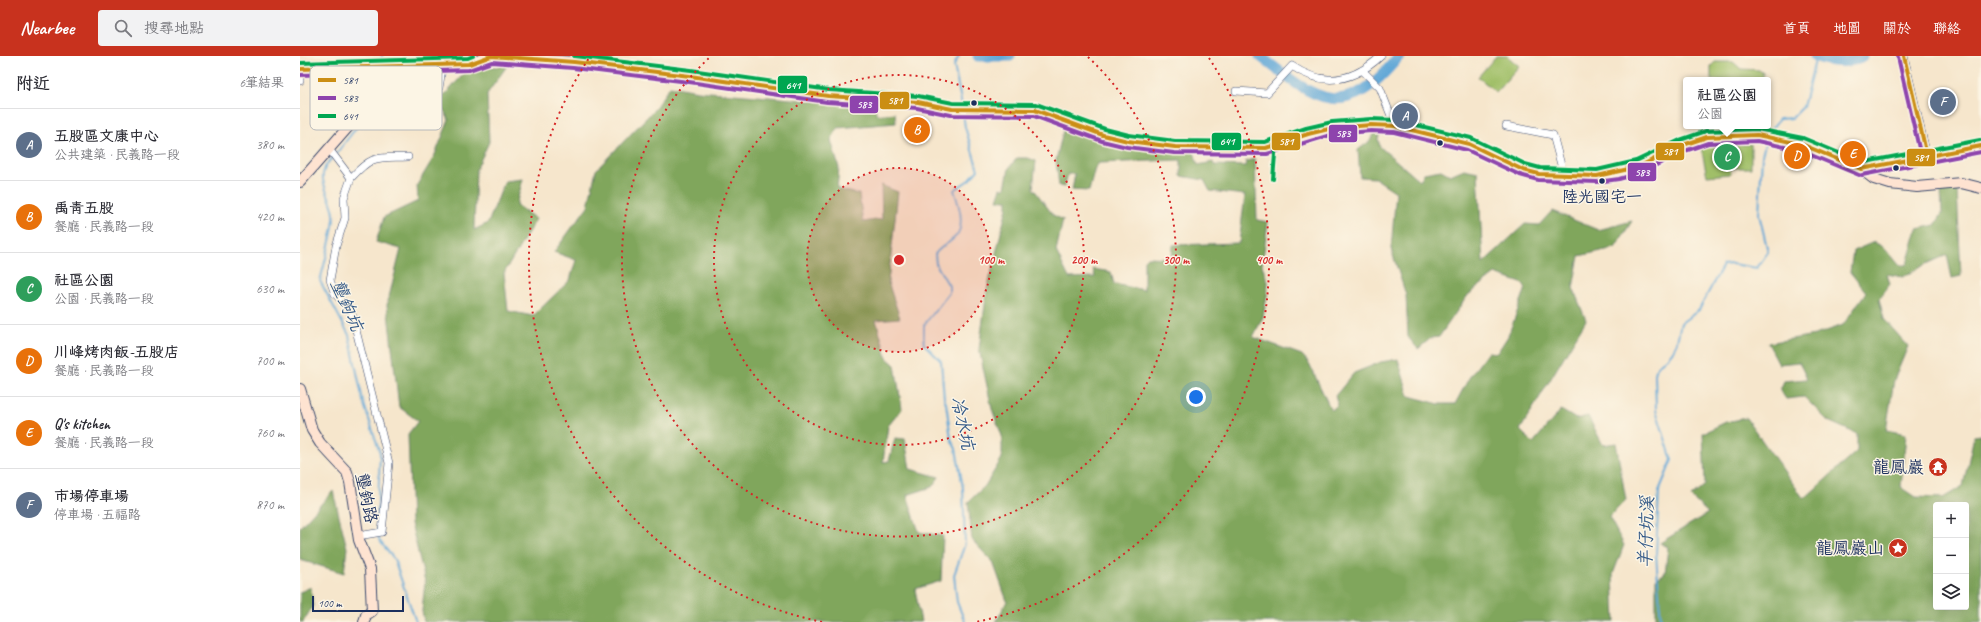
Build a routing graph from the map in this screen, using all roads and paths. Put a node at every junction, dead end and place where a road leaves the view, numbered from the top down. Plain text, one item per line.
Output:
1 (1381, 56) edge
2 (1904, 56) edge
3 (544, 58) edge
4 (444, 60) edge
5 (380, 66) edge
6 (300, 68) edge
7 (310, 68) edge
8 (442, 72) edge
9 (1363, 72) junction
10 (1236, 91) dead end
11 (1395, 126) junction
12 (1506, 126) dead end
13 (348, 130) edge
14 (1981, 146) edge
15 (332, 153) junction
16 (1927, 156) junction
17 (408, 157) dead end
18 (1861, 168) junction
19 (1564, 176) junction
20 (351, 178) junction
21 (300, 182) edge
22 (1981, 188) edge
23 (300, 389) edge
24 (358, 536) junction
25 (364, 622) edge

1 - 9 street
2 - 16 street
3 - 4 main road
3 - 11 main road
4 - 5 main road
4 - 8 street
6 - 7 main road
9 - 10 street
9 - 11 street
11 - 19 main road
12 - 19 street
13 - 15 main road
14 - 16 main road
15 - 20 street
15 - 21 main road
16 - 18 main road
17 - 20 street
18 - 19 main road
18 - 22 main road
20 - 24 street
23 - 24 main road, 壟鉤路
24 - 25 main road, 壟鉤路

